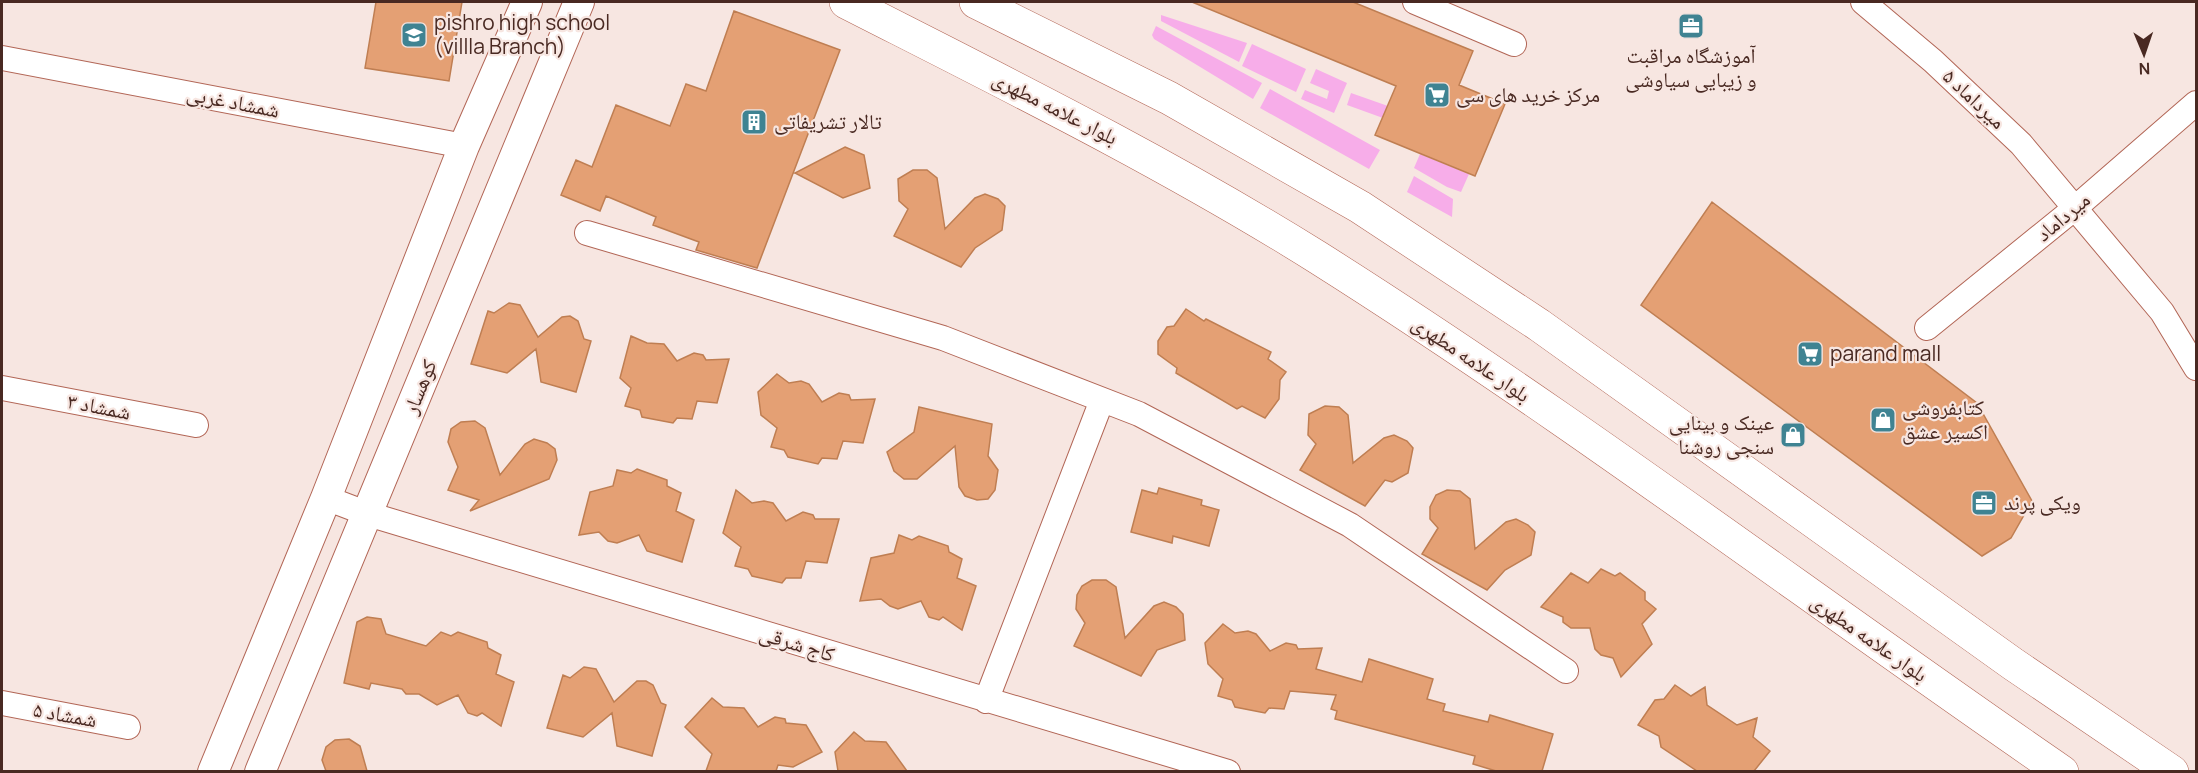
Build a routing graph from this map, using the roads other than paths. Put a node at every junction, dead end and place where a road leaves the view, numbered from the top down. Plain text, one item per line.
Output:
1 (527, 2) edge
2 (579, 2) edge
3 (846, 2) edge
4 (976, 2) edge
5 (1415, 2) edge
6 (1863, 2) edge
7 (1514, 44) dead end
8 (2, 58) edge
9 (2196, 103) edge
10 (464, 146) junction
11 (2075, 208) junction
12 (587, 233) dead end
13 (1927, 328) dead end
14 (2196, 368) edge
15 (2, 388) edge
16 (1102, 400) junction
17 (196, 425) dead end
18 (326, 498) junction
19 (368, 514) junction
20 (1566, 670) dead end
21 (986, 701) junction
22 (2, 703) edge
23 (128, 727) dead end
24 (213, 771) edge
25 (260, 771) edge
26 (1228, 771) edge
27 (2062, 771) edge
28 (2172, 771) edge

1 - 10 street
2 - 19 street, کوهسار
3 - 27 main road, بلوار علامه مطهری
4 - 28 main road
5 - 7 street
6 - 11 street, میرداماد ۵
8 - 10 street, شمشاد غربی
9 - 11 street, میرداماد
10 - 18 street
11 - 13 street, میرداماد
11 - 14 street, میرداماد ۵
12 - 16 street
15 - 17 street, شمشاد ۳
16 - 20 street
16 - 21 street
18 - 19 street, کاج شرقی
18 - 24 street
19 - 21 street, کاج شرقی
19 - 25 street, کوهسار
21 - 26 street, کاج شرقی
22 - 23 street, شمشاد ۵

